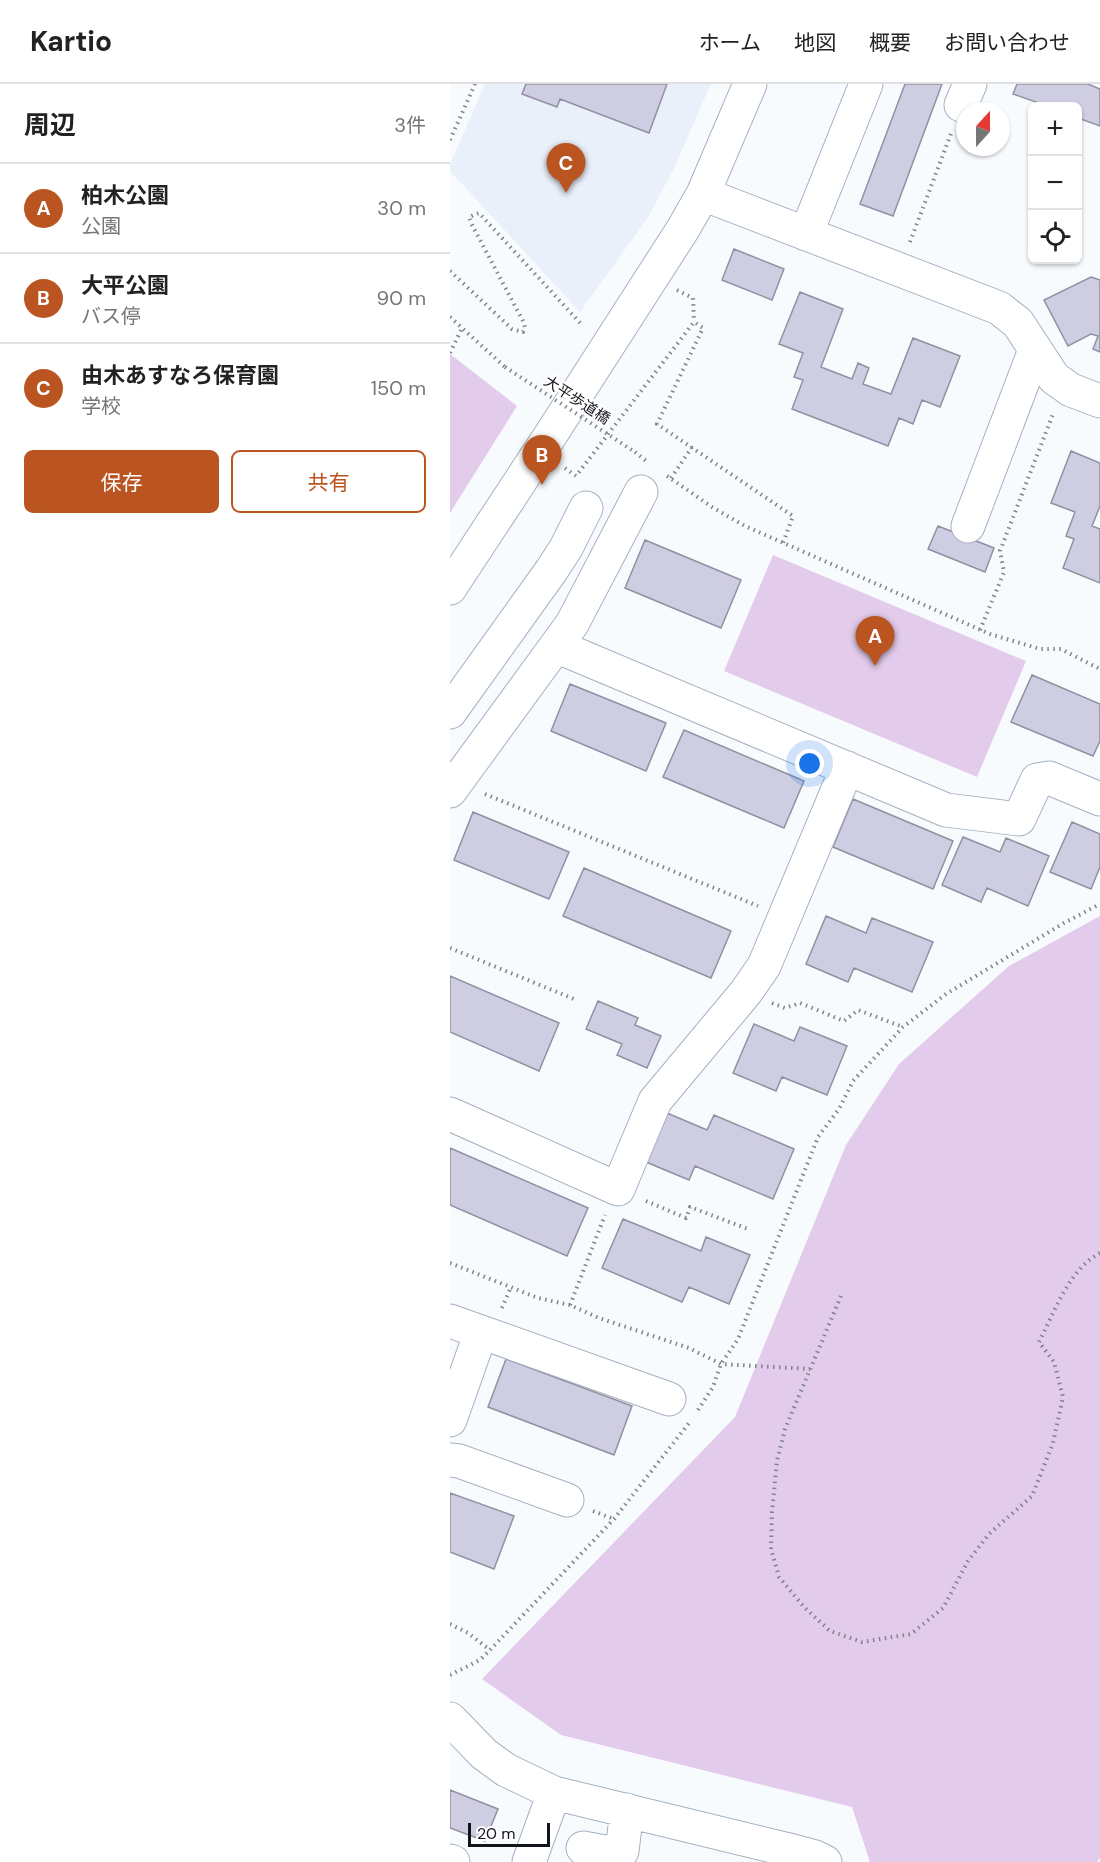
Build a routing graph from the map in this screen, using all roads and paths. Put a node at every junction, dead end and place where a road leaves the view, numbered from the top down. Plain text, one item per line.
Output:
1 (475, 84) edge
2 (750, 84) edge
3 (866, 84) edge
4 (965, 94) edge
5 (450, 140) edge
6 (703, 194) junction
7 (806, 234) junction
8 (900, 270) junction
9 (450, 271) edge
10 (677, 290) dead end
11 (450, 317) edge
12 (694, 322) junction
13 (582, 325) dead end
14 (462, 328) junction
15 (450, 353) edge
16 (1030, 363) junction
17 (1100, 401) edge
18 (692, 447) junction
19 (565, 468) dead end
20 (652, 476) junction
21 (671, 478) junction
22 (586, 508) dead end
23 (968, 526) dead end
24 (783, 543) junction
25 (450, 588) edge
26 (980, 630) junction
27 (556, 646) junction
28 (1100, 669) edge
29 (450, 712) edge
30 (847, 768) junction
31 (453, 787) edge
32 (1100, 799) edge
33 (1100, 904) edge
34 (785, 917) junction
35 (450, 948) edge
36 (746, 992) junction
37 (574, 999) dead end
38 (903, 1027) junction
39 (450, 1114) edge
40 (618, 1189) junction
41 (748, 1229) dead end
42 (1100, 1253) edge
43 (450, 1263) edge
44 (841, 1296) dead end
45 (570, 1305) junction
46 (450, 1321) edge
47 (481, 1332) junction
48 (721, 1364) junction
49 (810, 1369) junction
50 (686, 1410) junction
51 (450, 1420) edge
52 (450, 1460) edge
53 (567, 1500) dead end
54 (450, 1624) edge
55 (490, 1650) junction
56 (450, 1675) edge
57 (450, 1719) edge
58 (554, 1793) junction
59 (627, 1810) junction
60 (583, 1848) dead end
61 (790, 1856) edge
62 (529, 1862) edge
63 (825, 1862) edge

1 - 5 path
2 - 6 street
3 - 7 street
4 - 8 path
6 - 7 street
6 - 25 street
7 - 8 street
8 - 16 street
9 - 13 path
10 - 12 path
11 - 14 path, 大平歩道橋
12 - 18 path
12 - 19 path
14 - 15 path
14 - 20 path, 大平歩道橋, bridge
16 - 17 street
16 - 23 street
16 - 26 path
18 - 21 path
18 - 24 path
20 - 21 path, 大平歩道橋
20 - 27 street
21 - 24 path, 大平歩道橋
22 - 29 street
24 - 26 path, 大平歩道橋
26 - 28 path, 大平歩道橋
27 - 30 street
27 - 31 street
30 - 32 street
30 - 34 street
31 - 34 path
33 - 38 path
34 - 36 street
35 - 37 path
36 - 38 path
36 - 40 street
38 - 48 path
39 - 40 street
40 - 41 path
40 - 45 path
42 - 49 path
43 - 45 path
44 - 49 path
45 - 48 path
46 - 47 street
47 - 50 street
47 - 51 street
48 - 49 path
48 - 50 path
50 - 55 path
52 - 53 street
54 - 55 path
55 - 56 path
57 - 58 street
58 - 59 street
58 - 62 street
59 - 60 street
59 - 61 street
61 - 63 street

